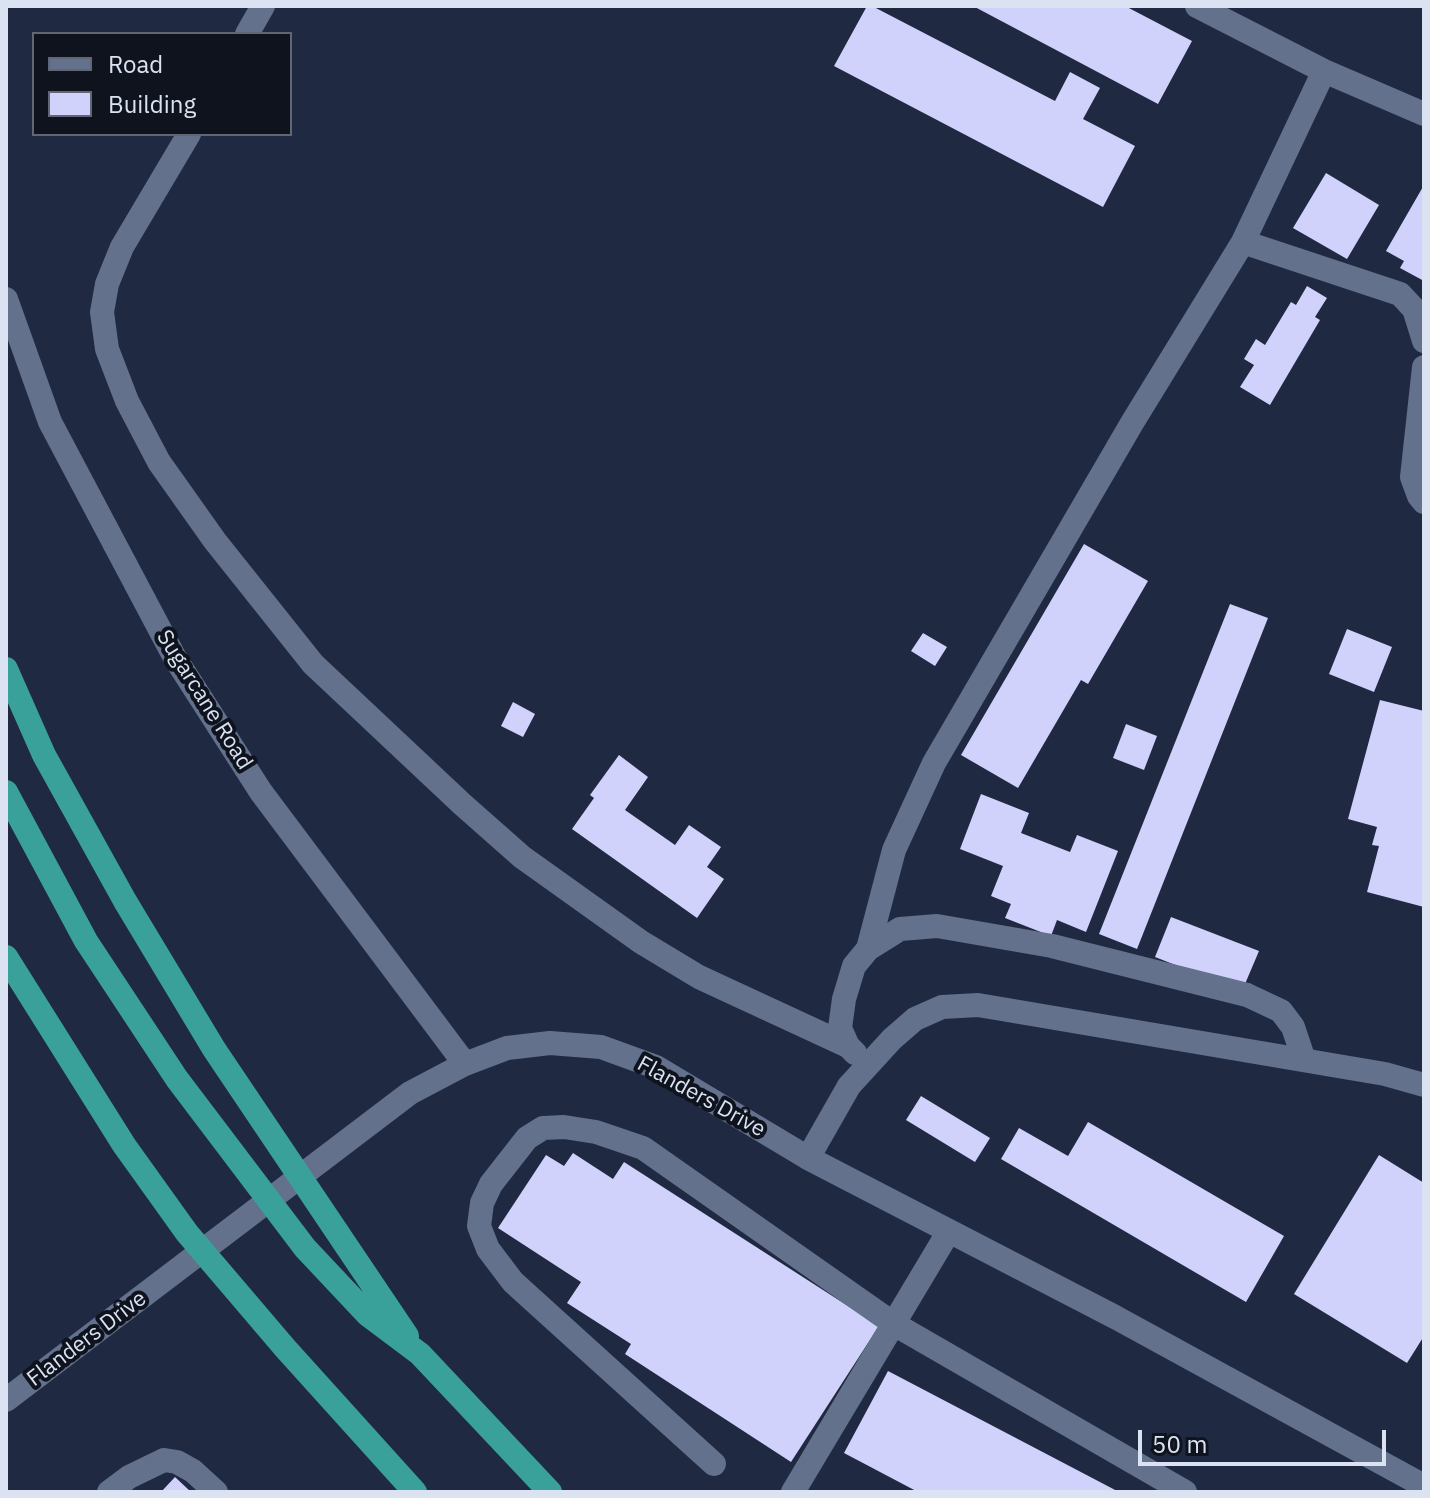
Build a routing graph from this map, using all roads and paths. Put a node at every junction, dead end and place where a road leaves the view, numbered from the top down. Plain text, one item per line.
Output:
1 (263, 6) edge
2 (1197, 6) edge
3 (248, 32) edge
4 (1324, 71) junction
5 (1424, 114) edge
6 (188, 136) edge
7 (1243, 242) junction
8 (6, 299) edge
9 (1424, 341) edge
10 (1424, 367) edge
11 (1424, 502) edge
12 (6, 669) edge
13 (6, 792) edge
14 (868, 949) junction
15 (6, 957) edge
16 (848, 1046) junction
17 (1304, 1060) junction
18 (465, 1064) junction
19 (868, 1066) junction
20 (1424, 1085) edge
21 (808, 1158) junction
22 (949, 1231) junction
23 (894, 1324) junction
24 (420, 1354) junction
25 (6, 1400) edge
26 (714, 1464) dead end
27 (1424, 1486) edge
28 (109, 1492) edge
29 (216, 1492) edge
30 (415, 1492) edge
31 (550, 1492) edge
32 (793, 1492) edge
33 (1185, 1492) edge

1 - 3 street
2 - 4 street
4 - 5 street
4 - 7 street
6 - 16 street
7 - 9 street
7 - 14 street
8 - 18 street, Sugarcane Road
10 - 11 street
12 - 24 highway
13 - 24 highway
14 - 16 street
14 - 17 street
15 - 30 highway
16 - 19 street
17 - 19 street
17 - 20 street
18 - 21 street, Flanders Drive
18 - 25 street, Flanders Drive
19 - 21 street
21 - 22 street, Flanders Drive
22 - 23 street
22 - 27 street, Flanders Drive
23 - 26 street
23 - 32 street
23 - 33 street
24 - 31 highway
28 - 29 street

